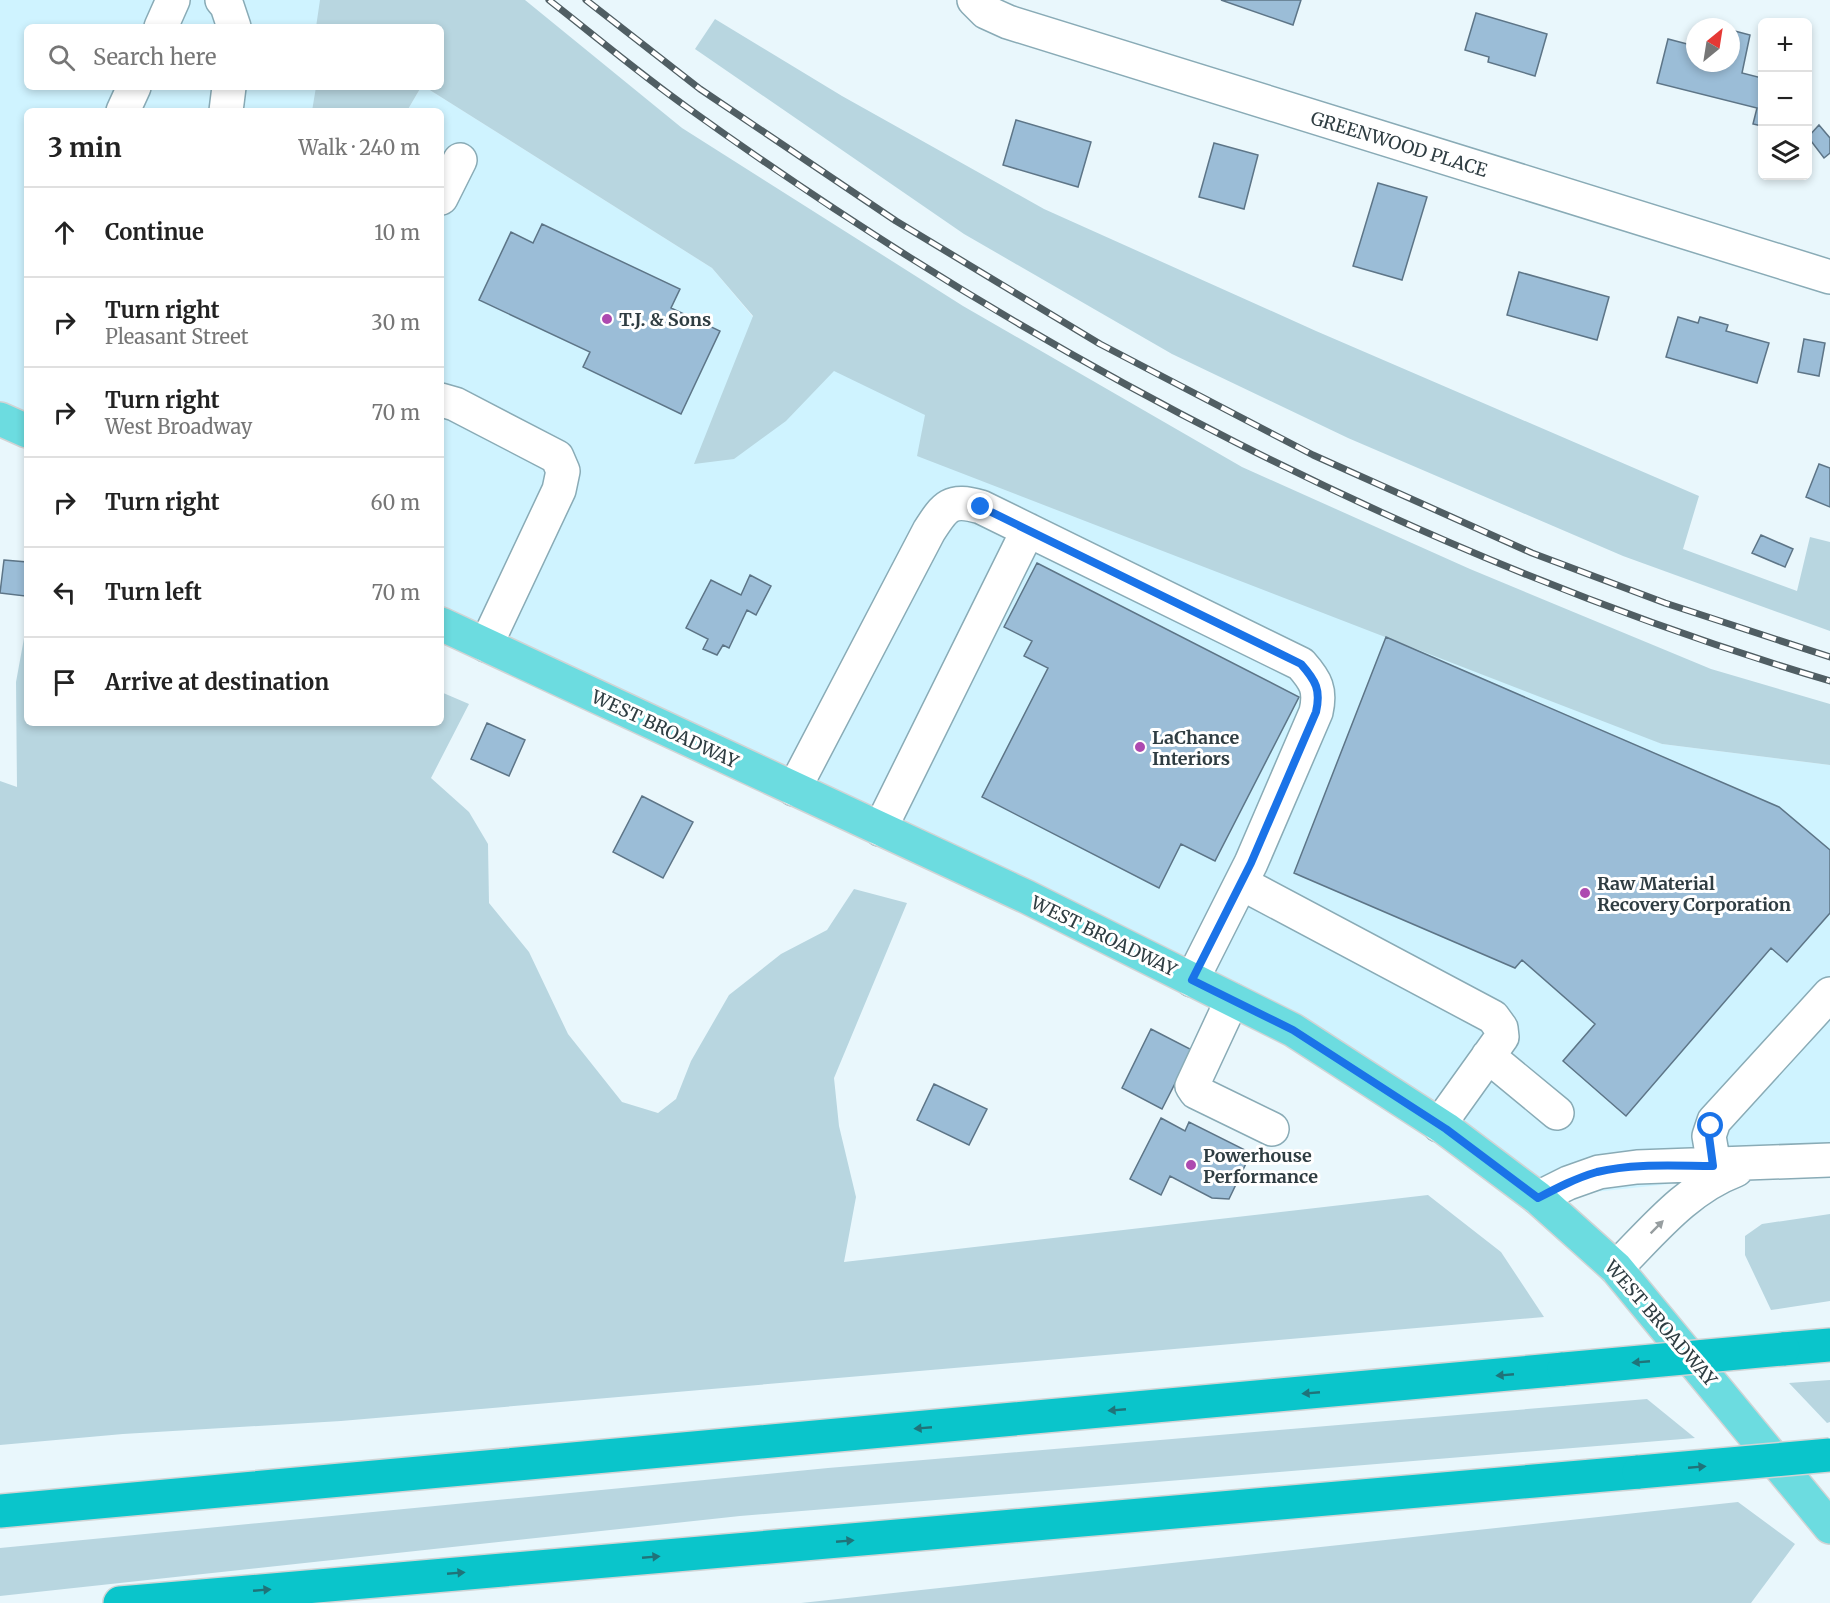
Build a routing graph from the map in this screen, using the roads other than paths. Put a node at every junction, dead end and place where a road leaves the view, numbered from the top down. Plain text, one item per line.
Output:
1 (173, 0) edge
2 (222, 0) edge
3 (974, 0) edge
4 (162, 24) edge
5 (233, 24) edge
6 (133, 90) edge
7 (229, 90) edge
8 (124, 108) edge
9 (226, 108) edge
10 (460, 160) dead end
11 (444, 192) edge
12 (1830, 277) edge
13 (444, 401) edge
14 (0, 419) edge
15 (24, 430) edge
16 (1028, 530) junction
17 (444, 625) edge
18 (486, 645) junction
19 (794, 789) junction
20 (880, 829) junction
21 (1241, 883) junction
22 (1192, 980) junction
23 (1830, 993) edge
24 (1232, 1000) junction
25 (1488, 1056) junction
26 (1557, 1113) dead end
27 (1439, 1125) junction
28 (1272, 1129) dead end
29 (1830, 1160) edge
30 (1715, 1172) junction
31 (1538, 1198) junction
32 (1616, 1268) junction
33 (1830, 1345) edge
34 (1830, 1455) edge
35 (0, 1511) edge
36 (1830, 1527) edge
37 (120, 1603) edge

1 - 4 street
2 - 5 street
3 - 12 street, GREENWOOD PLACE
6 - 8 street
7 - 9 street
10 - 11 street
13 - 18 street
14 - 15 main road
16 - 19 street
16 - 20 street
16 - 21 street
17 - 18 main road, WEST BROADWAY
18 - 19 main road, WEST BROADWAY
19 - 20 main road, WEST BROADWAY
20 - 22 main road, WEST BROADWAY
21 - 22 street
21 - 25 street
22 - 24 main road, WEST BROADWAY
23 - 30 street
24 - 27 main road, WEST BROADWAY
24 - 28 street
25 - 26 street
25 - 27 street
27 - 31 main road, WEST BROADWAY
29 - 30 street
30 - 31 street
32 -> 30 street
31 - 32 main road, WEST BROADWAY
32 - 36 main road, WEST BROADWAY
33 -> 35 highway, bridge
37 -> 34 highway, bridge

